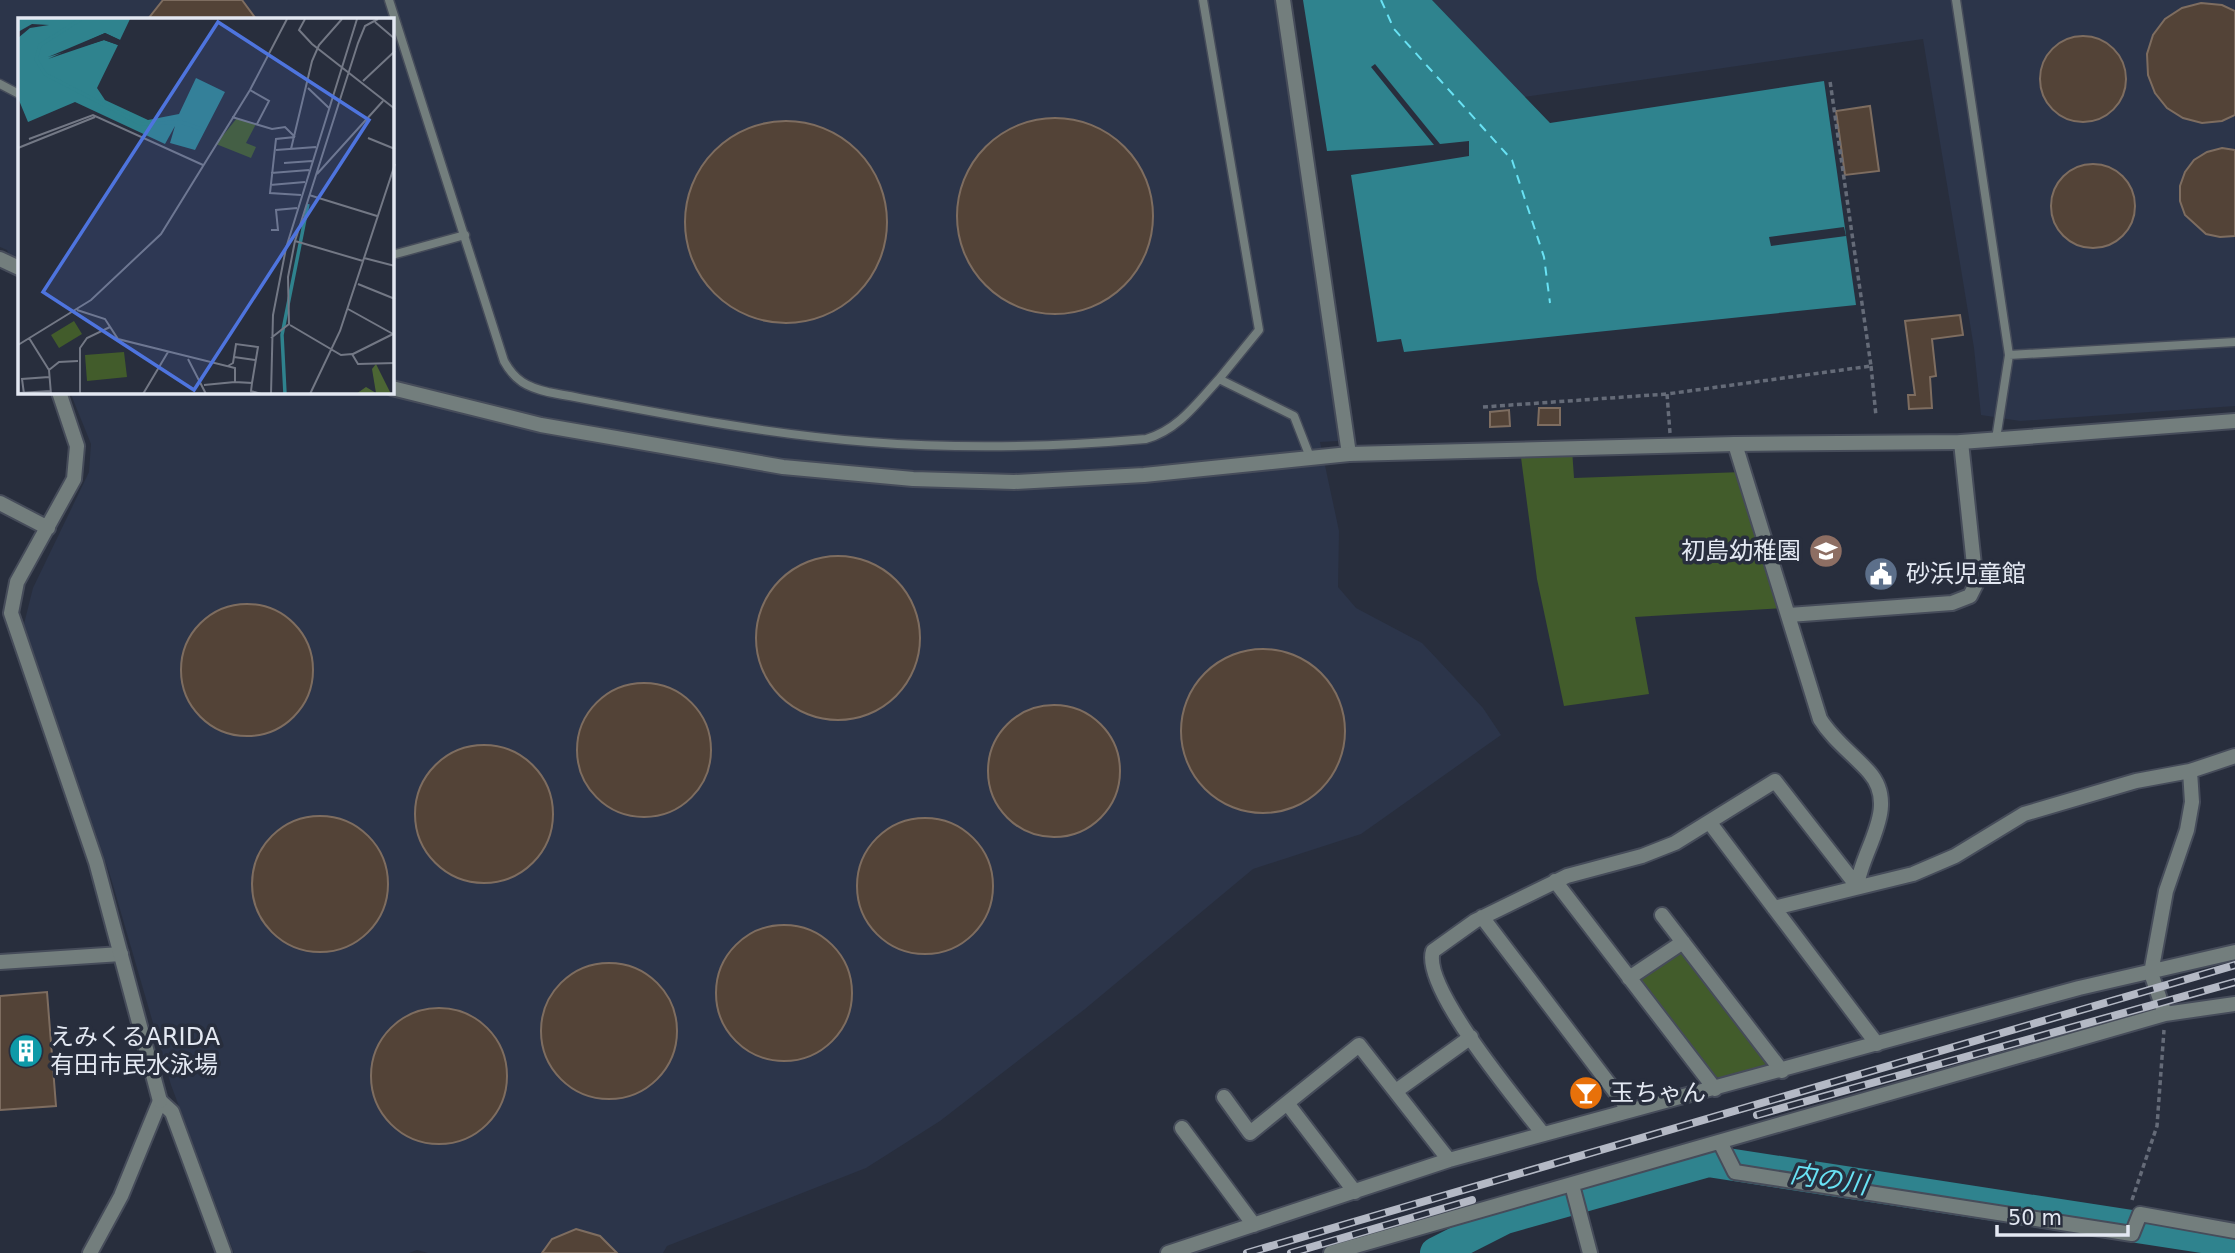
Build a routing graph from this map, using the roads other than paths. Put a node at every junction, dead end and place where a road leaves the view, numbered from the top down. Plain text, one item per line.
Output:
1 (389, 0) edge
2 (1203, 0) edge
3 (1283, 0) edge
4 (1956, 0) edge
5 (0, 84) edge
6 (18, 93) edge
7 (465, 235) junction
8 (394, 254) edge
9 (0, 258) edge
10 (18, 267) edge
11 (2235, 342) edge
12 (2009, 355) junction
13 (1219, 379) junction
14 (394, 388) edge
15 (60, 394) edge
16 (2235, 421) edge
17 (1996, 439) junction
18 (1961, 442) junction
19 (1735, 444) junction
20 (1349, 454) junction
21 (1310, 457) junction
22 (0, 503) edge
23 (48, 528) junction
24 (1789, 615) junction
25 (2235, 756) edge
26 (2190, 771) junction
27 (1710, 823) junction
28 (1555, 881) junction
29 (1857, 886) junction
30 (1774, 908) junction
31 (1662, 915) dead end
32 (1482, 917) junction
33 (1683, 942) junction
34 (2235, 952) edge
35 (121, 954) junction
36 (0, 962) edge
37 (2151, 973) junction
38 (1629, 978) junction
39 (2235, 1004) edge
40 (2165, 1014) junction
41 (1472, 1037) junction
42 (1877, 1044) junction
43 (1782, 1070) junction
44 (1715, 1089) junction
45 (1396, 1091) junction
46 (1224, 1097) dead end
47 (160, 1101) junction
48 (1287, 1103) junction
49 (1629, 1110) junction
50 (1182, 1128) dead end
51 (1543, 1134) junction
52 (1720, 1142) junction
53 (1449, 1160) junction
54 (1572, 1185) junction
55 (1355, 1192) junction
56 (1254, 1225) junction
57 (2235, 1231) edge
58 (90, 1253) edge
59 (225, 1253) edge
60 (1168, 1253) edge
61 (1331, 1253) edge
62 (1590, 1253) edge

1 - 7 lane
2 - 13 lane
3 - 20 street
4 - 12 lane
5 - 6 lane
7 - 8 lane
7 - 13 lane
9 - 10 street
11 - 12 lane
12 - 17 lane
13 - 21 lane
14 - 21 street
15 - 23 street
16 - 17 street
17 - 18 street
18 - 19 street
18 - 24 street
19 - 20 street
19 - 24 street
20 - 21 street
22 - 23 street
23 - 35 street
24 - 29 street
25 - 26 street
26 - 29 street
26 - 37 street
27 - 28 street
27 - 29 street
27 - 30 street
28 - 32 street
28 - 38 street
29 - 30 street
30 - 42 street
31 - 33 street
32 - 41 street
32 - 49 street
33 - 38 street
33 - 43 street
34 - 37 street
35 - 36 street
35 - 47 street
37 - 40 street
37 - 42 street
38 - 44 street
39 - 40 street
40 - 52 street
41 - 45 street
41 - 51 street
42 - 43 street
43 - 44 street
44 - 49 street
45 - 48 street
45 - 53 street
46 - 48 street
47 - 58 street
47 - 59 street
48 - 55 street
49 - 51 street
50 - 56 street
51 - 53 street
52 - 54 street
52 - 57 street
53 - 55 street
54 - 61 street
54 - 62 street
55 - 56 street
56 - 60 street

